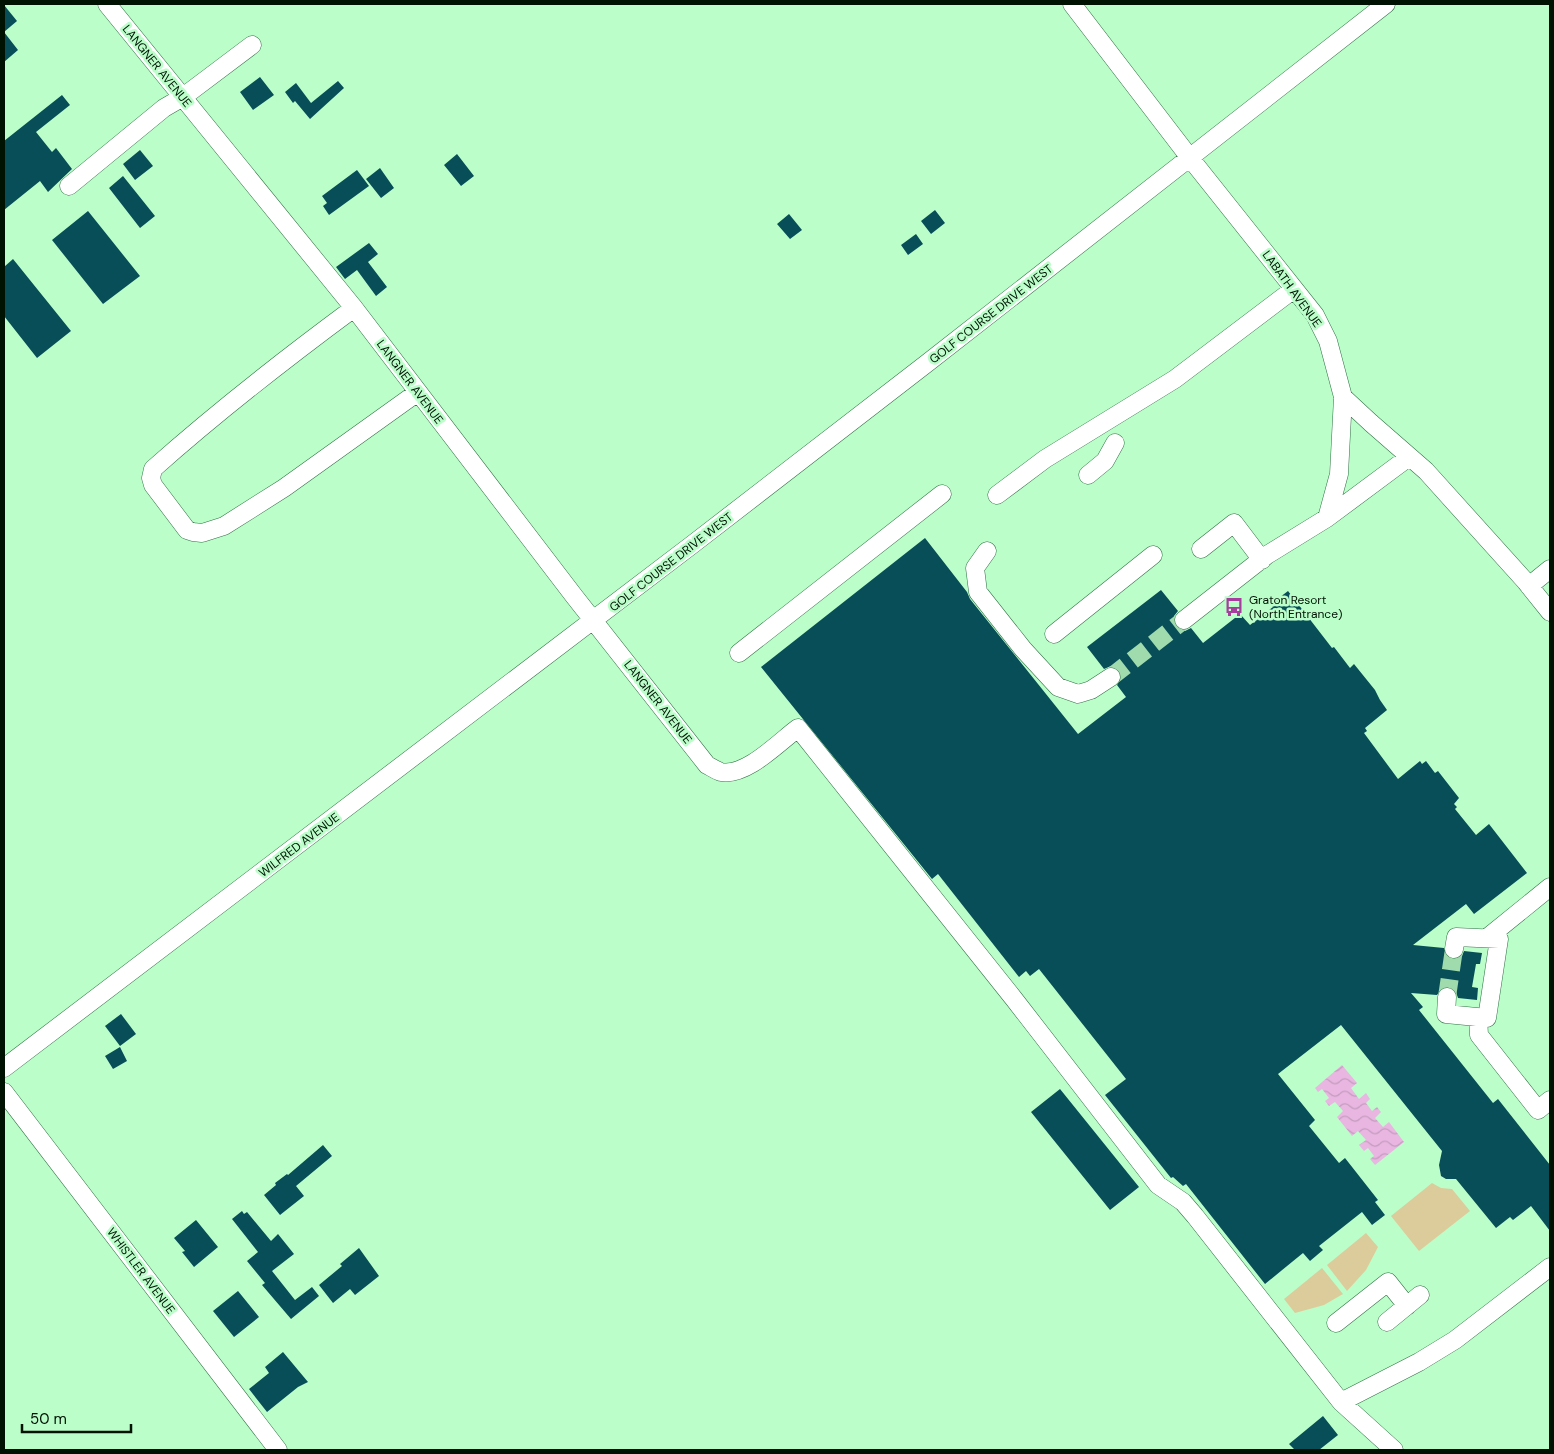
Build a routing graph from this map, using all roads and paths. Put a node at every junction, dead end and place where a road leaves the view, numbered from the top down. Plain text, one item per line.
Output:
1 (107, 4) edge
2 (1072, 4) edge
3 (1386, 4) edge
4 (252, 45) dead end
5 (183, 97) junction
6 (1190, 158) junction
7 (69, 186) dead end
8 (1294, 289) junction
9 (354, 308) junction
10 (418, 392) junction
11 (1343, 397) junction
12 (1115, 443) dead end
13 (1409, 457) junction
14 (1088, 475) dead end
15 (942, 494) dead end
16 (997, 495) dead end
17 (1326, 518) junction
18 (1201, 549) dead end
19 (987, 551) dead end
20 (1153, 555) dead end
21 (1262, 560) junction
22 (1550, 569) edge
23 (1529, 586) junction
24 (1550, 612) edge
25 (1184, 620) tunnel mouth
26 (594, 621) junction
27 (1054, 634) dead end
28 (739, 653) dead end
29 (1111, 677) tunnel mouth
30 (1550, 887) edge
31 (1487, 938) junction
32 (1454, 949) tunnel mouth
33 (1448, 997) tunnel mouth
34 (1478, 1017) junction
35 (4, 1068) edge
36 (4, 1092) edge
37 (1544, 1105) edge
38 (1550, 1266) edge
39 (1387, 1322) dead end
40 (1336, 1323) dead end
41 (1341, 1402) junction
42 (278, 1450) edge
43 (1394, 1450) edge

1 - 5 street, LANGNER AVENUE
2 - 6 street, LABATH AVENUE
3 - 6 street, GOLF COURSE DRIVE WEST
4 - 5 street
5 - 7 street
5 - 9 street, LANGNER AVENUE
6 - 8 street, LABATH AVENUE
6 - 26 street, GOLF COURSE DRIVE WEST
8 - 11 street, LABATH AVENUE
8 - 16 street
9 - 10 street, LANGNER AVENUE
9 - 10 street
10 - 26 street, LANGNER AVENUE
11 - 13 street
11 - 17 street
12 - 14 street
13 - 17 street
13 - 23 street
15 - 28 street
17 - 21 street
18 - 21 street
19 - 29 street
20 - 27 street
21 - 25 street
22 - 23 street
23 - 24 street
26 - 35 street, WILFRED AVENUE
26 - 41 street, LANGNER AVENUE
30 - 31 street
31 - 32 street
31 - 34 street
33 - 34 street
34 - 37 street
36 - 42 street, WHISTLER AVENUE
38 - 41 street
39 - 40 street
41 - 43 street

